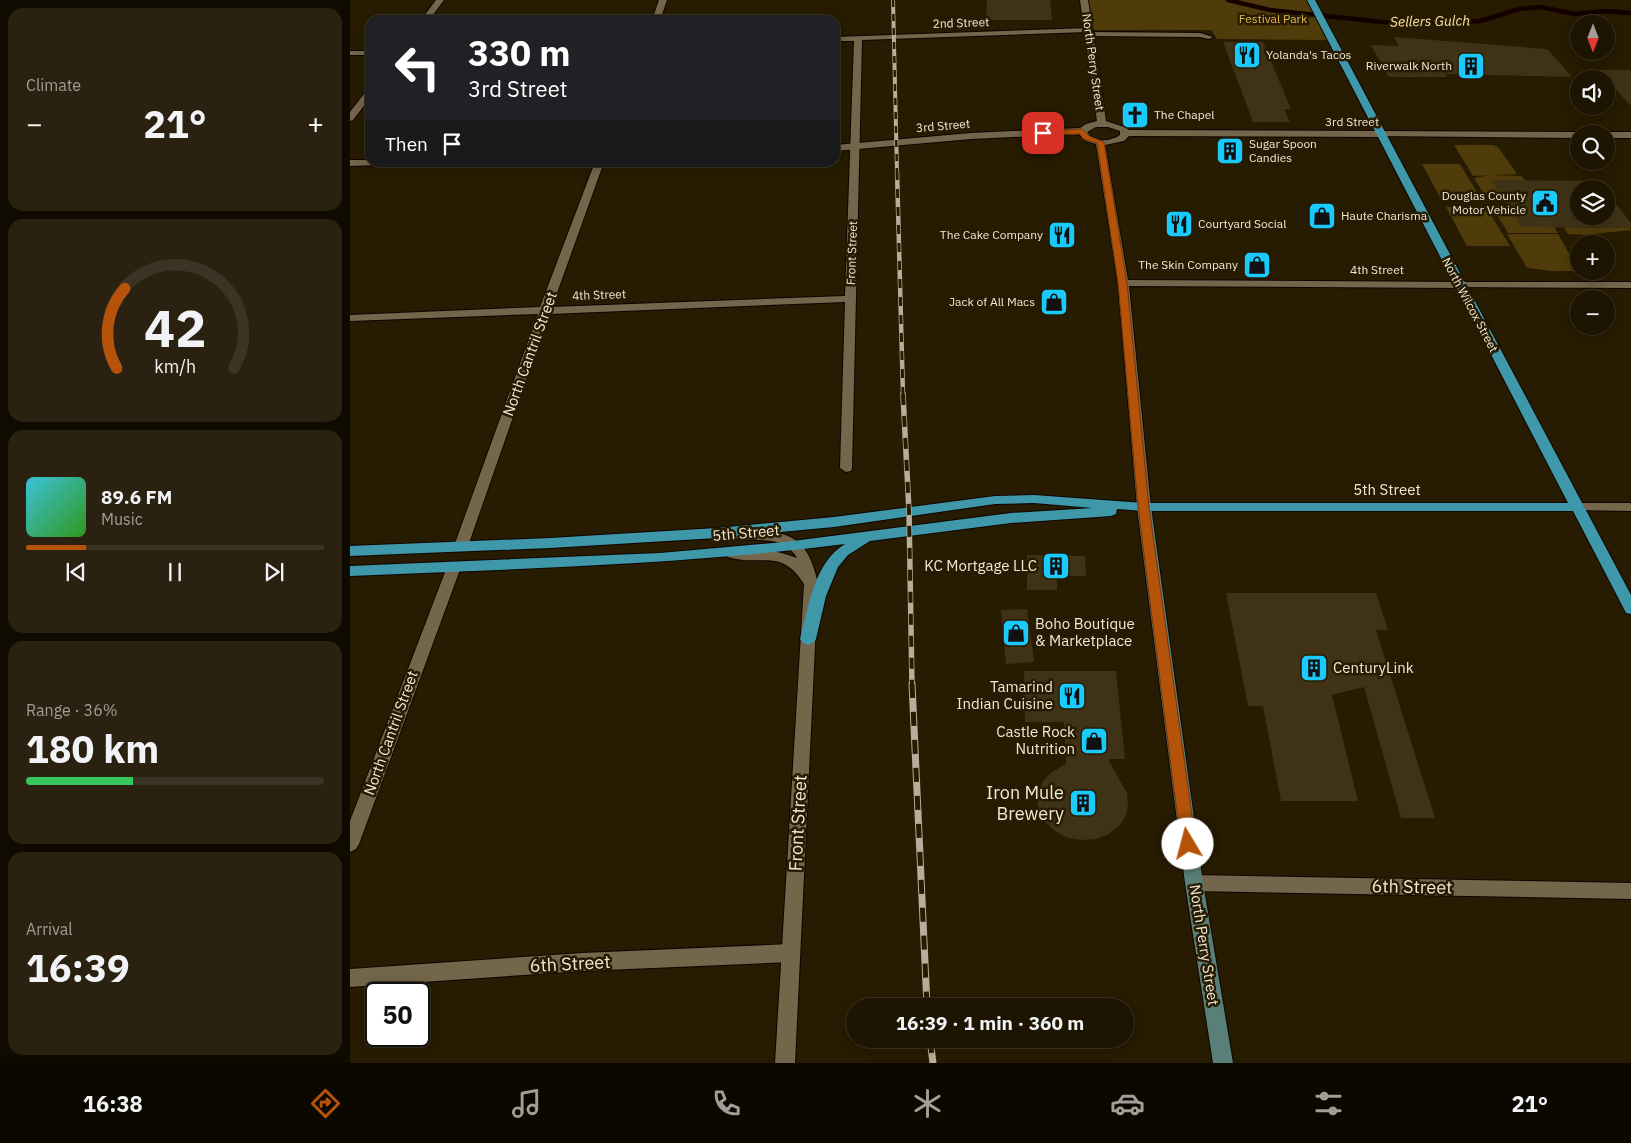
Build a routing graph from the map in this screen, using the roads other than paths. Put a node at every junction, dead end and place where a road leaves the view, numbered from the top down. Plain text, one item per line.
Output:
1 (440, 0) edge
2 (663, 0) edge
3 (1084, 0) edge
4 (1312, 2) edge
5 (429, 15) edge
6 (658, 15) edge
7 (1089, 32) junction
8 (858, 38) junction
9 (1209, 38) dead end
10 (840, 39) edge
11 (365, 53) edge
12 (350, 54) edge
13 (365, 98) edge
14 (350, 118) edge
15 (1102, 124) junction
16 (1082, 131) junction
17 (1125, 133) junction
18 (1380, 134) junction
19 (1570, 135) edge
20 (1615, 135) edge
21 (1631, 135) edge
22 (1100, 142) junction
23 (856, 147) junction
24 (840, 148) edge
25 (365, 162) edge
26 (350, 163) edge
27 (598, 167) edge
28 (1123, 283) junction
29 (1459, 284) junction
30 (1631, 285) edge
31 (850, 298) junction
32 (545, 310) junction
33 (350, 318) edge
34 (846, 468) dead end
35 (1577, 506) junction
36 (1144, 507) junction
37 (1631, 507) edge
38 (717, 533) junction
39 (870, 536) junction
40 (797, 545) junction
41 (461, 546) junction
42 (350, 550) edge
43 (694, 554) junction
44 (454, 567) junction
45 (350, 571) edge
46 (811, 584) junction
47 (1631, 609) edge
48 (808, 639) junction
49 (350, 844) edge
50 (1194, 883) junction
51 (1631, 891) edge
52 (790, 953) junction
53 (350, 978) edge
54 (785, 1063) edge
55 (1223, 1063) edge

1 - 5 street
2 - 6 street
3 - 7 street, North Perry Street
4 - 18 main road, North Wilcox Street
7 - 8 street, 2nd Street
7 - 9 street, 2nd Street
7 - 15 street, North Perry Street
8 - 10 street, 2nd Street
8 - 23 street, Front Street
11 - 12 street
13 - 14 street
15 - 16 street, 3rd Street
15 - 17 street
16 - 22 street
16 - 23 street, 3rd Street
17 - 18 street, 3rd Street
17 - 22 street
18 - 19 street, 3rd Street
18 - 29 main road, North Wilcox Street
20 - 21 street
22 - 28 street, North Perry Street
23 - 24 street, 3rd Street
23 - 31 street, Front Street
25 - 26 street
27 - 32 street, North Cantril Street
28 - 29 street, 4th Street
28 - 36 street, North Perry Street
29 - 30 street, 4th Street
29 - 35 main road, North Wilcox Street
31 - 32 street, 4th Street
31 - 34 street, Front Street
32 - 33 street, 4th Street
32 - 41 street, North Cantril Street
35 - 36 main road, 5th Street
35 - 37 street, 5th Street
35 - 47 main road, North Wilcox Street
36 - 38 main road, 5th Street
36 - 39 main road, 5th Street
36 - 50 main road, North Perry Street
38 - 40 street
38 - 41 main road, 5th Street
39 - 40 main road, 5th Street
39 - 48 main road
40 - 43 main road, 5th Street
40 - 46 street, Front Street
41 - 42 main road, 5th Street
43 - 44 main road, 5th Street
43 - 46 street
44 - 45 main road, 5th Street
44 - 49 street, North Cantril Street
46 - 48 street, Front Street
48 - 52 street, Front Street
50 - 51 street, 6th Street
50 - 55 main road, North Perry Street
52 - 53 street, 6th Street
52 - 54 street, Front Street

